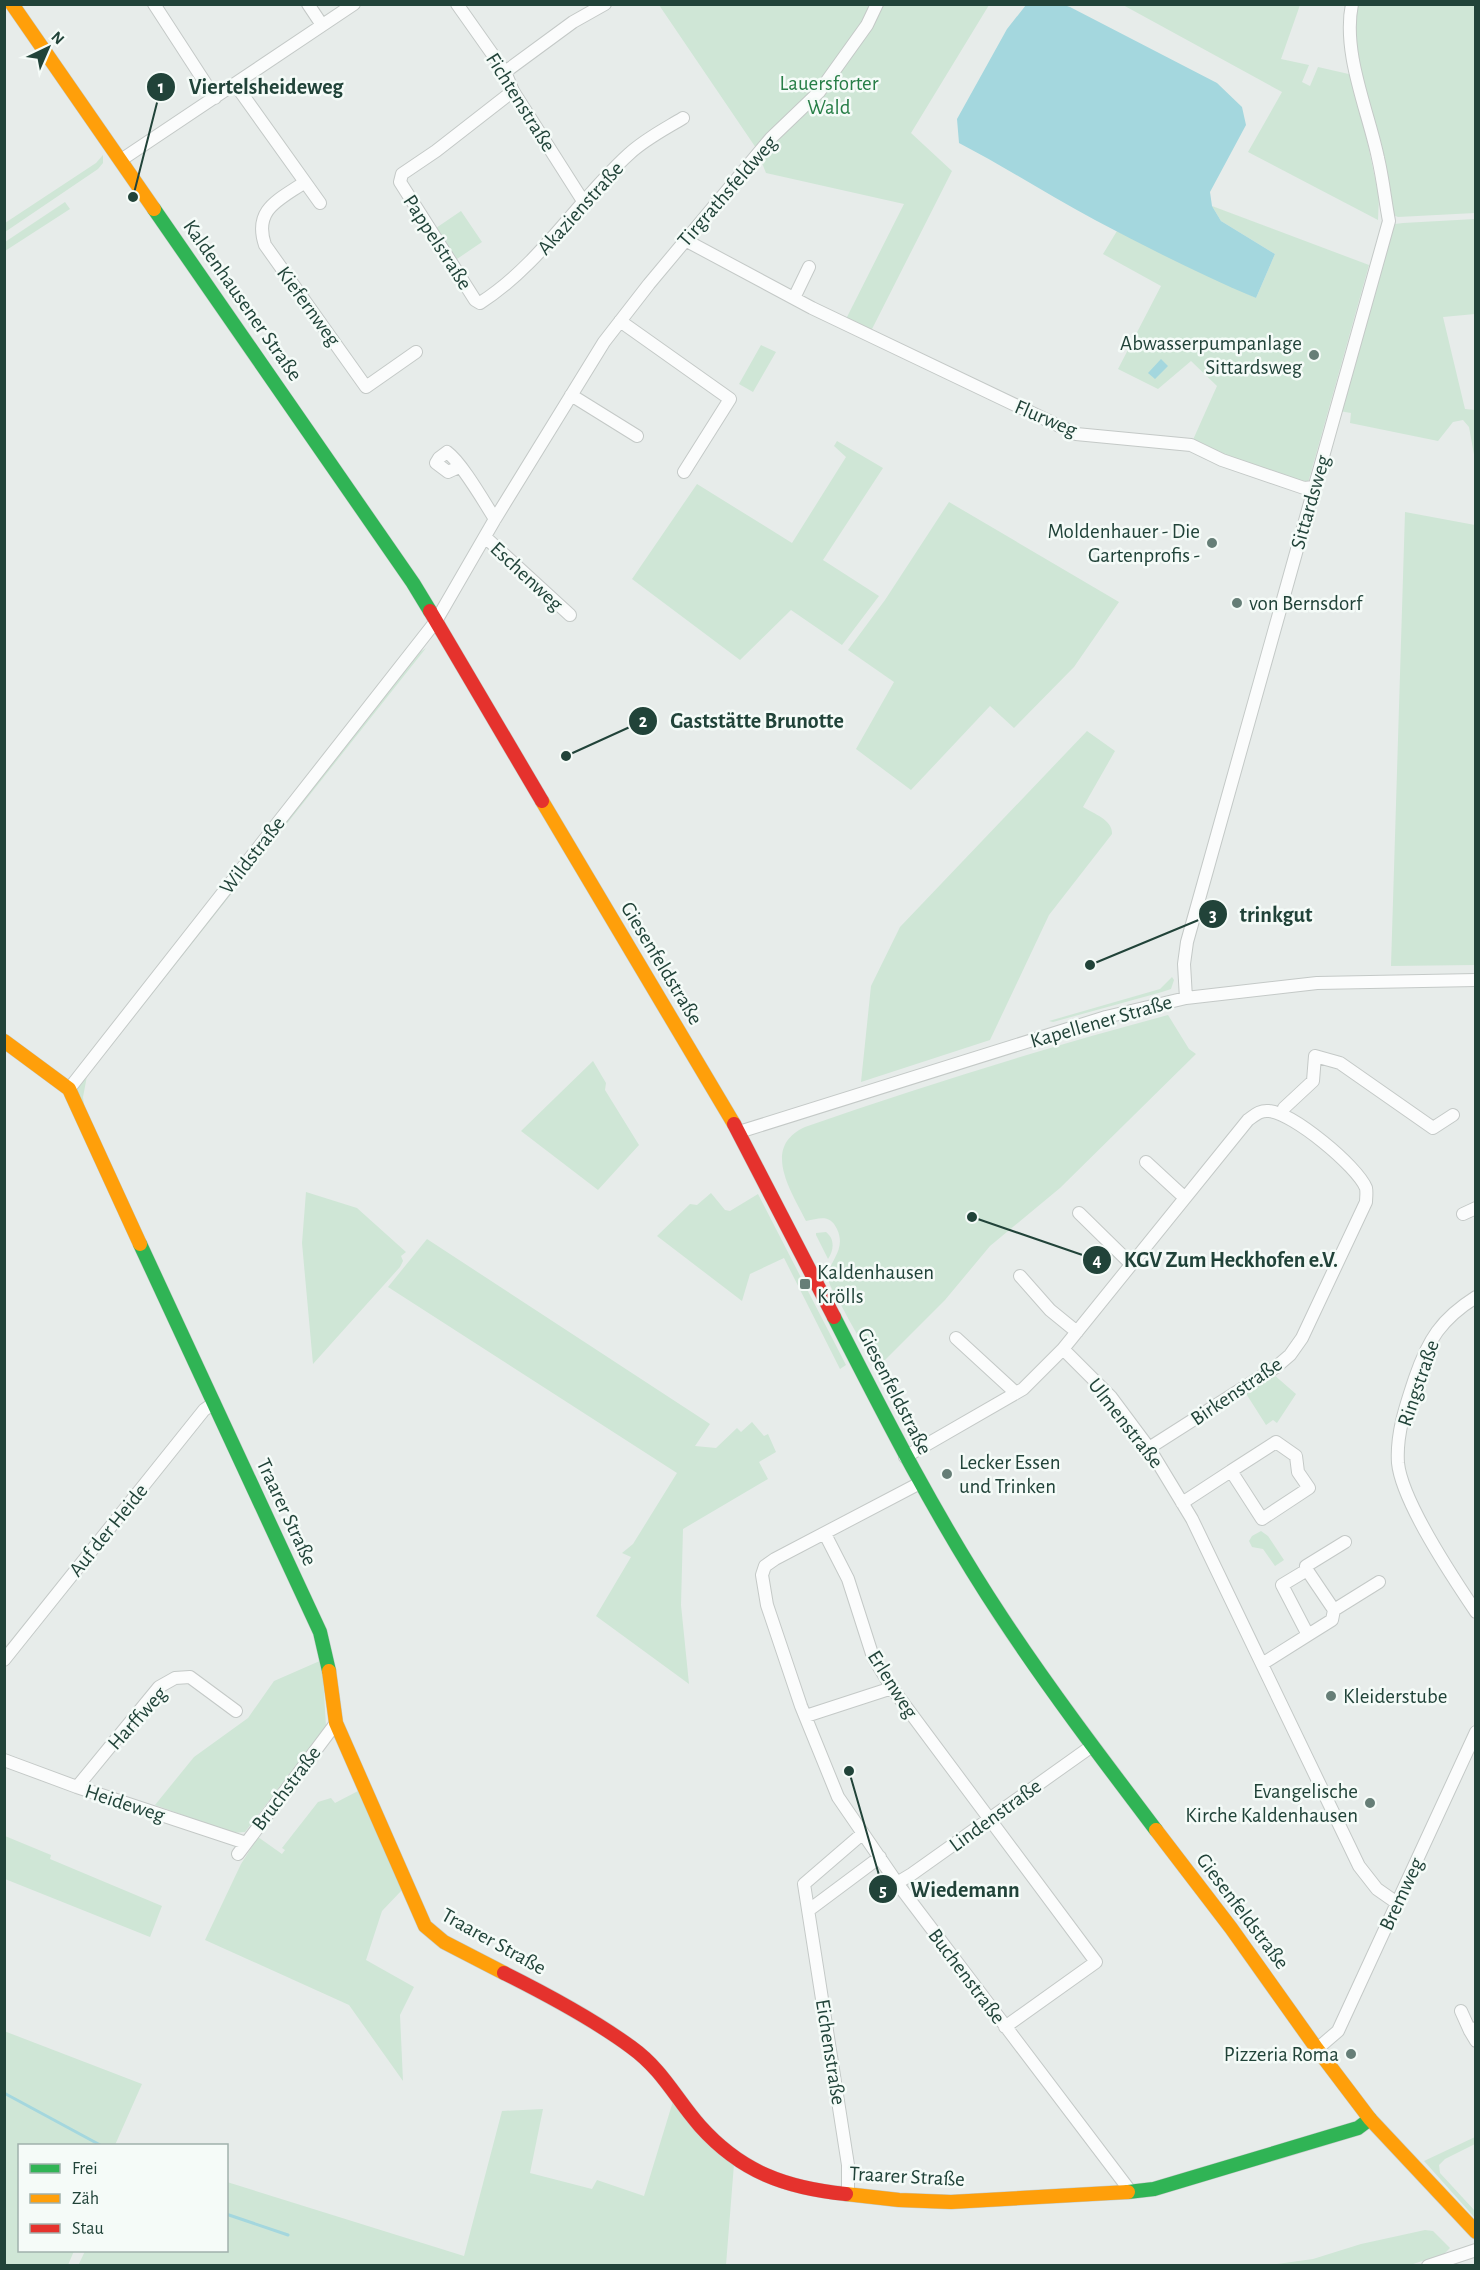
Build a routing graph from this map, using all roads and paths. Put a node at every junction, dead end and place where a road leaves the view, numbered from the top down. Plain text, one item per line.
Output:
1 (12, 4) edge
2 (154, 4) edge
3 (308, 4) edge
4 (354, 4) edge
5 (457, 4) edge
6 (605, 4) edge
7 (877, 4) edge
8 (1352, 4) edge
9 (322, 25) junction
10 (505, 72) junction
11 (235, 84) junction
12 (513, 91) junction
13 (215, 98) junction
14 (683, 118) dead end
15 (121, 160) junction
16 (305, 182) junction
17 (583, 201) junction
18 (320, 203) dead end
19 (685, 240) junction
20 (809, 267) dead end
21 (794, 298) junction
22 (480, 303) joint
23 (620, 321) junction
24 (416, 352) dead end
25 (571, 395) junction
26 (637, 436) dead end
27 (459, 467) dead end
28 (684, 472) dead end
29 (1314, 487) junction
30 (495, 519) junction
31 (485, 537) junction
32 (570, 615) dead end
33 (439, 626) junction
34 (1476, 980) edge
35 (1186, 998) junction
36 (4, 1041) edge
37 (69, 1089) junction
38 (1282, 1115) junction
39 (1453, 1115) dead end
40 (739, 1132) junction
41 (1146, 1162) dead end
42 (1185, 1198) junction
43 (1476, 1208) edge
44 (1079, 1214) dead end
45 (1463, 1214) dead end
46 (1131, 1264) junction
47 (1020, 1276) dead end
48 (1476, 1297) edge
49 (1077, 1332) junction
50 (956, 1338) dead end
51 (1063, 1349) junction
52 (1016, 1393) junction
53 (214, 1403) junction
54 (1149, 1448) junction
55 (905, 1458) junction
56 (1231, 1471) junction
57 (920, 1483) junction
58 (1182, 1503) junction
59 (825, 1534) junction
60 (1345, 1542) dead end
61 (1307, 1570) junction
62 (1379, 1582) dead end
63 (1334, 1610) junction
64 (1476, 1612) edge
65 (1308, 1635) junction
66 (4, 1659) edge
67 (1262, 1664) junction
68 (892, 1688) junction
69 (236, 1711) dead end
70 (806, 1716) junction
71 (336, 1723) junction
72 (1476, 1732) edge
73 (1092, 1746) junction
74 (1472, 1752) edge
75 (4, 1760) edge
76 (77, 1788) junction
77 (988, 1819) junction
78 (862, 1834) junction
79 (246, 1842) junction
80 (238, 1854) dead end
81 (880, 1857) junction
82 (897, 1882) junction
83 (1397, 1903) junction
84 (809, 1910) junction
85 (1461, 2011) dead end
86 (1005, 2027) junction
87 (1474, 2033) edge
88 (1317, 2049) junction
89 (1370, 2119) junction
90 (1131, 2192) junction
91 (848, 2195) junction
92 (1476, 2232) edge
93 (1476, 2250) edge
94 (1428, 2265) edge

1 - 15 main road, Kaldenhausener Straße
2 - 13 street
3 - 9 street
4 - 9 street
5 - 10 street, Fichtenstraße
6 - 10 street
7 - 19 street, Tirgrathsfeldweg
8 - 29 street, Sittardsweg
9 - 11 street
10 - 12 street, Fichtenstraße
11 - 13 street
11 - 16 street
12 - 17 street, Fichtenstraße
12 - 22 street, Pappelstraße
13 - 15 street
14 - 17 street, Akazienstraße
15 - 33 main road, Kaldenhausener Straße
16 - 18 street
16 - 24 street, Kiefernweg
17 - 22 street, Akazienstraße
19 - 21 street, Flurweg
19 - 23 street, Tirgrathsfeldweg
20 - 21 street
21 - 29 street, Flurweg
23 - 25 street, Tirgrathsfeldweg
23 - 28 street
25 - 26 street
25 - 30 street, Tirgrathsfeldweg
27 - 30 street
29 - 35 street, Sittardsweg
30 - 31 street, Tirgrathsfeldweg
31 - 32 street, Eschenweg
31 - 33 street, Tirgrathsfeldweg
33 - 37 street, Wildstraße
33 - 40 main road, Giesenfeldstraße
34 - 35 street, Kapellener Straße
35 - 40 street, Kapellener Straße
36 - 37 main road
37 - 53 main road, Traarer Straße
38 - 39 street
38 - 42 street
38 - 54 street, Birkenstraße
40 - 55 main road, Giesenfeldstraße
41 - 42 street
42 - 46 street
43 - 45 street
44 - 46 street
46 - 49 street
47 - 49 street
48 - 64 street, Ringstraße
49 - 51 street
50 - 52 street
51 - 52 street
51 - 54 street, Ulmenstraße
52 - 55 street
53 - 66 street, Auf der Heide
53 - 71 main road, Traarer Straße
54 - 58 street, Ulmenstraße
55 - 57 main road, Giesenfeldstraße
56 - 56 street
56 - 58 street
57 - 59 street, Buchenstraße
57 - 73 main road, Giesenfeldstraße
58 - 67 street, Ulmenstraße
59 - 68 street, Erlenweg
59 - 70 street, Buchenstraße
60 - 61 street
61 - 63 street
61 - 65 street
62 - 63 street
63 - 65 street
65 - 67 street
67 - 83 street, Ulmenstraße
68 - 70 street
68 - 77 street, Erlenweg
69 - 76 street, Harffweg
70 - 78 street, Buchenstraße
71 - 79 street, Bruchstraße
71 - 91 main road, Traarer Straße
72 - 74 street, Bremweg
73 - 77 street, Lindenstraße
73 - 88 main road, Giesenfeldstraße
74 - 83 street, Bremweg
75 - 76 street, Heideweg
76 - 79 street, Heideweg
77 - 82 street, Lindenstraße
77 - 86 street, Erlenweg
78 - 81 street, Buchenstraße
78 - 84 street, Eichenstraße
79 - 80 street, Bruchstraße
81 - 82 street, Buchenstraße
81 - 84 street
82 - 86 street, Buchenstraße
83 - 88 street, Bremweg
84 - 91 street, Eichenstraße
85 - 87 street
86 - 90 street, Buchenstraße
88 - 89 main road, Giesenfeldstraße
89 - 90 main road, Traarer Straße
89 - 92 main road, Giesenfeldstraße
90 - 91 main road, Traarer Straße
93 - 94 street

